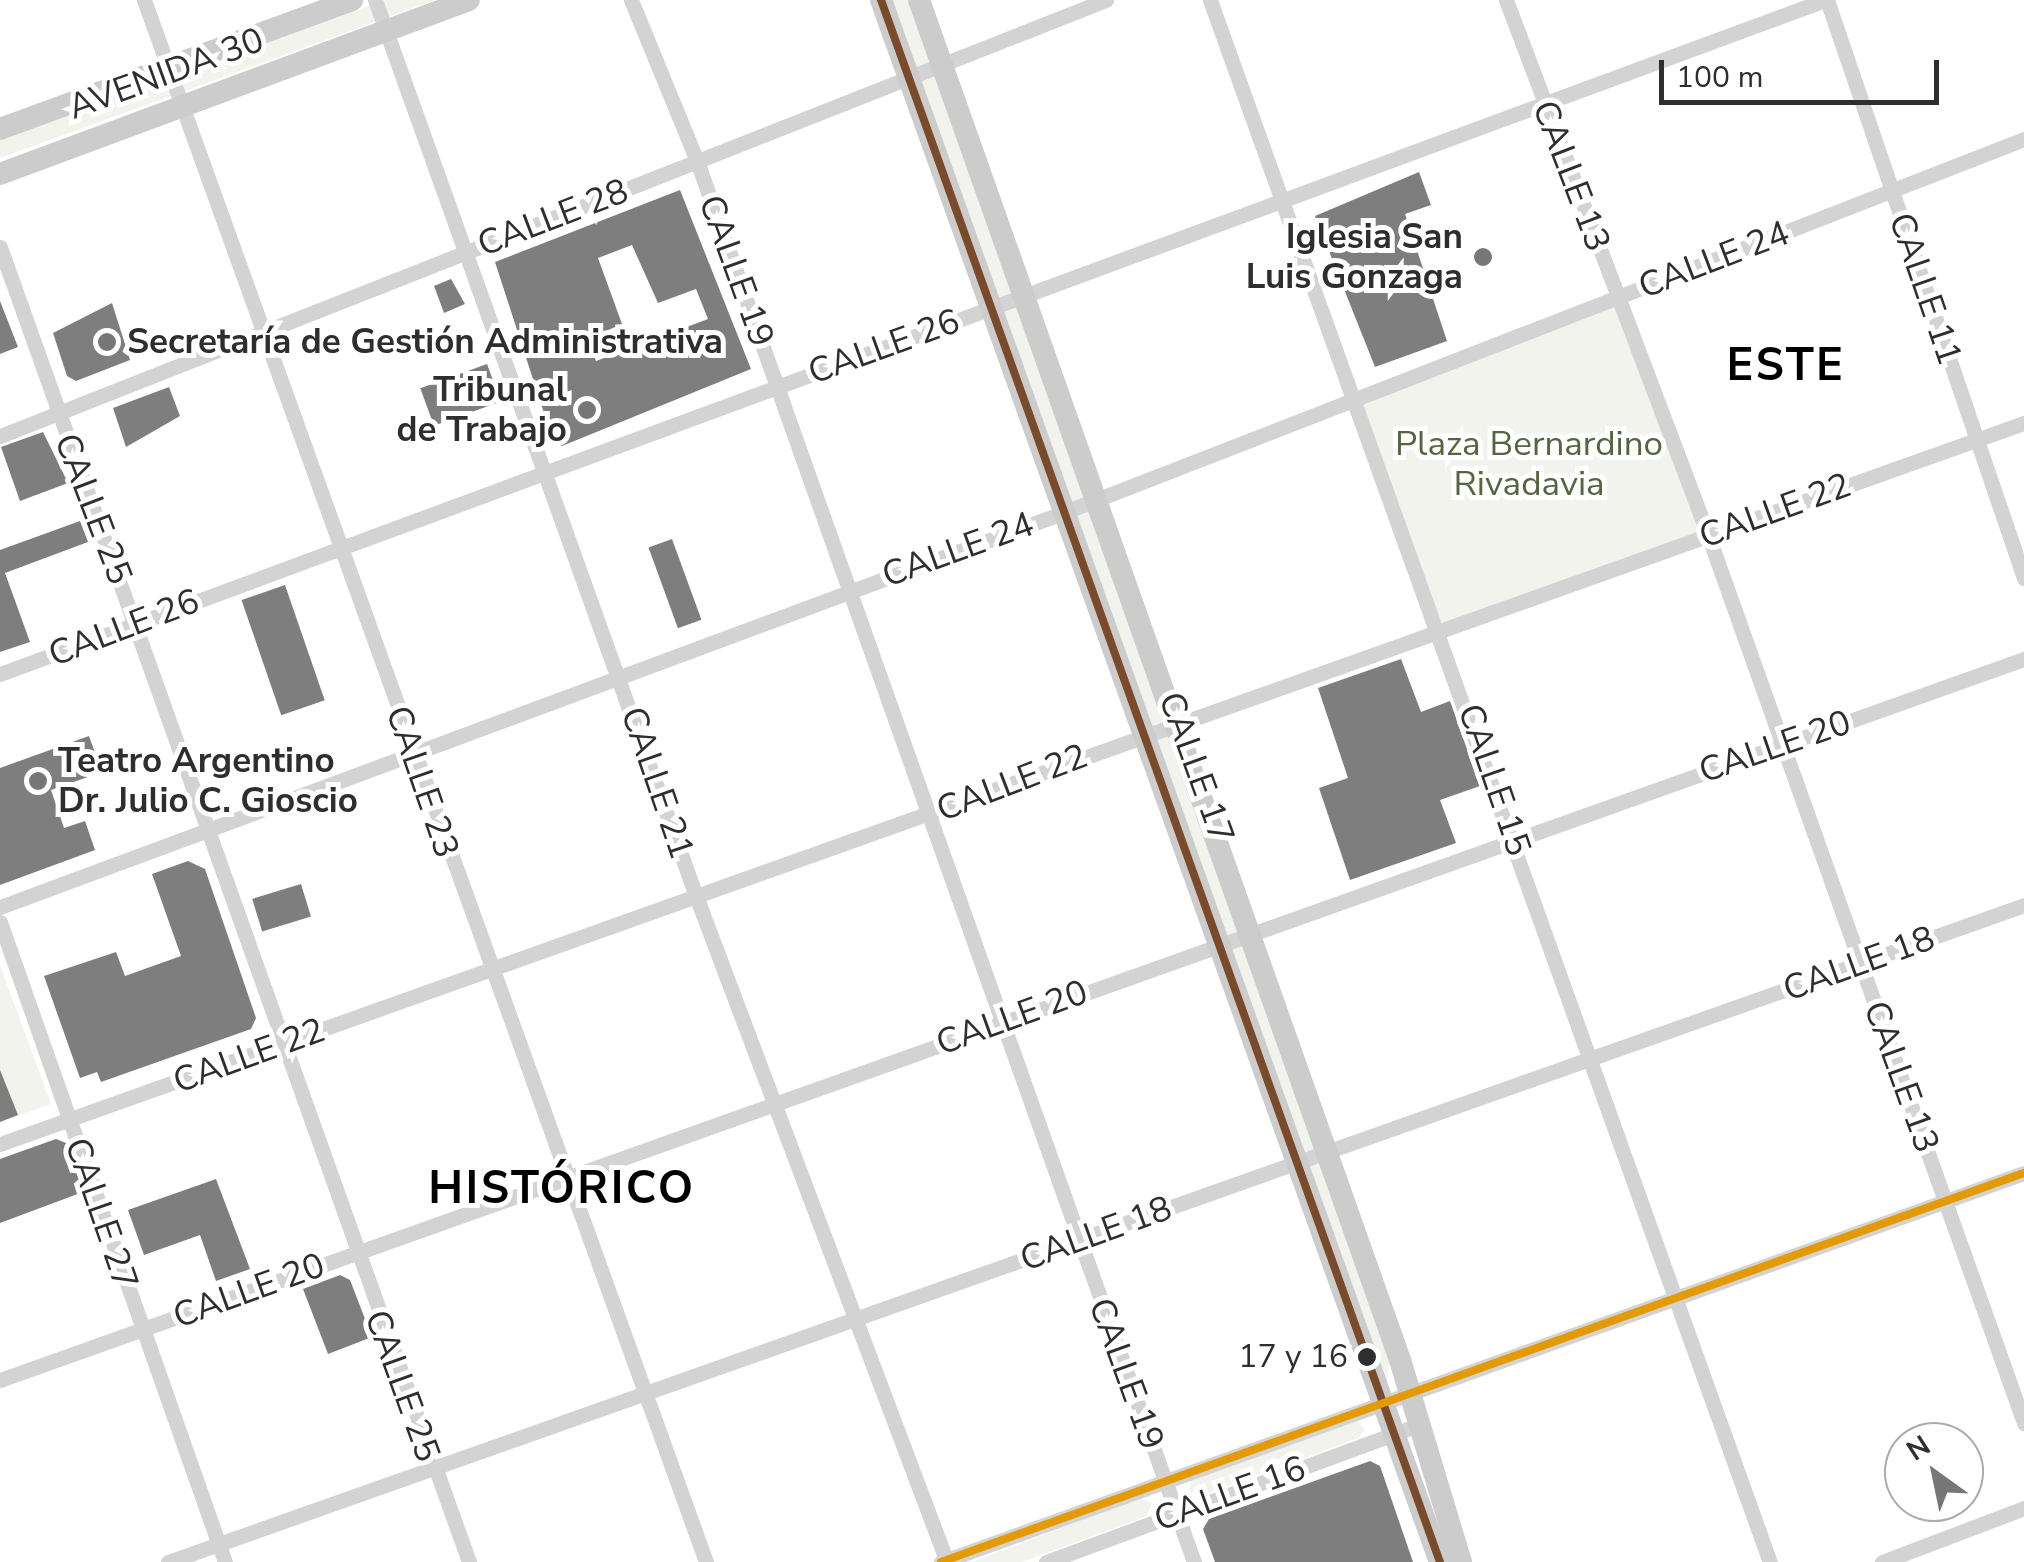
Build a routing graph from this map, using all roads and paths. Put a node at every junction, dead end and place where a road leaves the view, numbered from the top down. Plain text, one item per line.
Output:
1 (144, 0) edge
2 (352, 0) edge
3 (375, 0) edge
4 (469, 0) edge
5 (631, 0) edge
6 (881, 0) edge
7 (919, 0) edge
8 (1106, 0) edge
9 (1210, 0) edge
10 (1506, 0) edge
11 (1826, 0) edge
12 (386, 29) junction
13 (168, 68) junction
14 (943, 68) junction
15 (909, 80) junction
16 (182, 106) junction
17 (1545, 107) junction
18 (0, 129) edge
19 (2024, 138) edge
20 (697, 161) junction
21 (0, 174) edge
22 (1891, 192) junction
23 (1283, 200) junction
24 (0, 247) edge
25 (466, 252) junction
26 (1024, 296) junction
27 (1617, 297) junction
28 (993, 308) junction
29 (264, 334) junction
30 (777, 387) junction
31 (1354, 395) junction
32 (58, 414) junction
33 (2024, 423) edge
34 (0, 436) edge
35 (1978, 439) junction
36 (545, 470) junction
37 (1096, 498) junction
38 (1065, 512) junction
39 (1708, 535) junction
40 (341, 547) junction
41 (2024, 578) edge
42 (850, 589) junction
43 (136, 623) junction
44 (1440, 626) junction
45 (2024, 658) edge
46 (0, 674) edge
47 (619, 676) junction
48 (1176, 721) junction
49 (1145, 732) junction
50 (1779, 746) junction
51 (412, 751) junction
52 (929, 814) junction
53 (207, 828) junction
54 (1514, 837) junction
55 (696, 896) junction
56 (2024, 905) edge
57 (0, 907) edge
58 (0, 922) edge
59 (1250, 931) junction
60 (1222, 940) junction
61 (1858, 964) junction
62 (486, 968) junction
63 (1002, 1022) junction
64 (285, 1043) junction
65 (1596, 1058) junction
66 (776, 1104) junction
67 (69, 1121) junction
68 (0, 1144) edge
69 (1327, 1152) junction
70 (1298, 1162) junction
71 (2024, 1173) edge
72 (566, 1179) junction
73 (1947, 1202) junction
74 (1078, 1241) junction
75 (354, 1254) junction
76 (1679, 1300) junction
77 (853, 1319) junction
78 (142, 1330) junction
79 (0, 1380) edge
80 (642, 1395) junction
81 (1394, 1395) junction
82 (2024, 1423) edge
83 (1406, 1429) junction
84 (433, 1469) junction
85 (1165, 1480) junction
86 (2024, 1508) edge
87 (1177, 1514) junction
88 (218, 1544) junction
89 (945, 1561) edge
90 (168, 1562) edge
91 (225, 1562) edge
92 (469, 1562) edge
93 (706, 1562) edge
94 (1046, 1562) edge
95 (1194, 1562) edge
96 (1440, 1562) edge
97 (1461, 1562) edge
98 (1770, 1562) edge
99 (1882, 1562) edge

1 - 13 street, CALLE 23
2 - 13 main road, AVENIDA 30
3 - 12 street, CALLE 21
4 - 12 main road, AVENIDA 30
5 - 20 street, CALLE 19
6 - 15 main road, CALLE 17
7 - 14 main road, CALLE 17
8 - 14 street, CALLE 28
9 - 23 street, CALLE 15
10 - 17 street, CALLE 13
11 - 17 street, CALLE 26
11 - 22 street, CALLE 11
12 - 16 main road, AVENIDA 30
12 - 25 street, CALLE 21
13 - 16 street, CALLE 23
13 - 18 main road, AVENIDA 30
14 - 15 street, CALLE 28
14 - 26 main road, CALLE 17
15 - 20 street, CALLE 28
15 - 28 main road, CALLE 17
16 - 21 main road, AVENIDA 30
16 - 29 street, CALLE 23
17 - 23 street, CALLE 26
17 - 27 street, CALLE 13
19 - 22 street, CALLE 24
20 - 25 street, CALLE 28
20 - 30 street, CALLE 19
22 - 27 street, CALLE 24
22 - 35 street, CALLE 11
23 - 26 street, CALLE 26
23 - 31 street, CALLE 15
24 - 32 street, CALLE 25
25 - 29 street, CALLE 28
25 - 36 street, CALLE 21
26 - 28 street, CALLE 26
26 - 37 main road, CALLE 17
27 - 31 street, CALLE 24
27 - 39 street, CALLE 13
28 - 30 street, CALLE 26
28 - 38 main road, CALLE 17
29 - 32 street, CALLE 28
29 - 40 street, CALLE 23
30 - 36 street, CALLE 26
30 - 42 street, CALLE 19
31 - 37 street, CALLE 24
31 - 44 street, CALLE 15
32 - 34 street, CALLE 28
32 - 43 street, CALLE 25
33 - 35 street, CALLE 22
35 - 39 street, CALLE 22
35 - 41 street, CALLE 11
36 - 40 street, CALLE 26
36 - 47 street, CALLE 21
37 - 38 street, CALLE 24
37 - 48 main road, CALLE 17
38 - 42 street, CALLE 24
38 - 49 main road, CALLE 17
39 - 44 street, CALLE 22
39 - 50 street, CALLE 13
40 - 43 street, CALLE 26
40 - 51 street, CALLE 23
42 - 47 street, CALLE 24
42 - 52 street, CALLE 19
43 - 46 street, CALLE 26
43 - 53 street, CALLE 25
44 - 48 street, CALLE 22
44 - 54 street, CALLE 15
45 - 50 street, CALLE 20
47 - 51 street, CALLE 24
47 - 55 street, CALLE 21
48 - 49 street, CALLE 22
48 - 59 main road, CALLE 17
49 - 52 street, CALLE 22
49 - 60 main road, CALLE 17
50 - 54 street, CALLE 20
50 - 61 street, CALLE 13
51 - 53 street, CALLE 24
51 - 62 street, CALLE 23
52 - 55 street, CALLE 22
52 - 63 street, CALLE 19
53 - 57 street, CALLE 24
53 - 64 street, CALLE 25
54 - 59 street, CALLE 20
54 - 65 street, CALLE 15
55 - 62 street, CALLE 22
55 - 66 street, CALLE 21
56 - 61 street, CALLE 18
58 - 67 street, CALLE 27
59 - 60 street, CALLE 20
59 - 69 main road, CALLE 17
60 - 63 street, CALLE 20
60 - 70 main road, CALLE 17
61 - 65 street, CALLE 18
61 - 73 street, CALLE 13
62 - 64 street, CALLE 22
62 - 72 street, CALLE 23
63 - 66 street, CALLE 20
63 - 74 street, CALLE 19
64 - 67 street, CALLE 22
64 - 75 street, CALLE 25
65 - 69 street, CALLE 18
65 - 76 street, CALLE 15
66 - 72 street, CALLE 20
66 - 77 street, CALLE 21
67 - 68 street, CALLE 22
67 - 78 street, CALLE 27
69 - 70 street, CALLE 18
69 - 81 main road, CALLE 17
70 - 74 street, CALLE 18
70 - 81 main road, CALLE 17
71 - 73 street, CALLE 16
72 - 75 street, CALLE 20
72 - 80 street, CALLE 23
73 - 76 street, CALLE 16
73 - 82 street, CALLE 13
74 - 77 street, CALLE 18
74 - 85 street, CALLE 19
75 - 78 street, CALLE 20
75 - 84 street, CALLE 25
76 - 81 street, CALLE 16
76 - 98 street, CALLE 15
77 - 80 street, CALLE 18
77 - 89 street, CALLE 21
78 - 79 street, CALLE 20
78 - 88 street, CALLE 27
80 - 84 street, CALLE 18
80 - 93 street, CALLE 23
81 - 83 main road, CALLE 17
81 - 85 street, CALLE 16
83 - 87 street, CALLE 16
83 - 96 main road, CALLE 17
83 - 97 main road, CALLE 17
84 - 88 street, CALLE 18
84 - 92 street, CALLE 25
85 - 87 street, CALLE 19
85 - 89 street, CALLE 16
86 - 99 street
87 - 94 street, CALLE 16
87 - 95 street, CALLE 19
88 - 90 street, CALLE 18
88 - 91 street, CALLE 27

